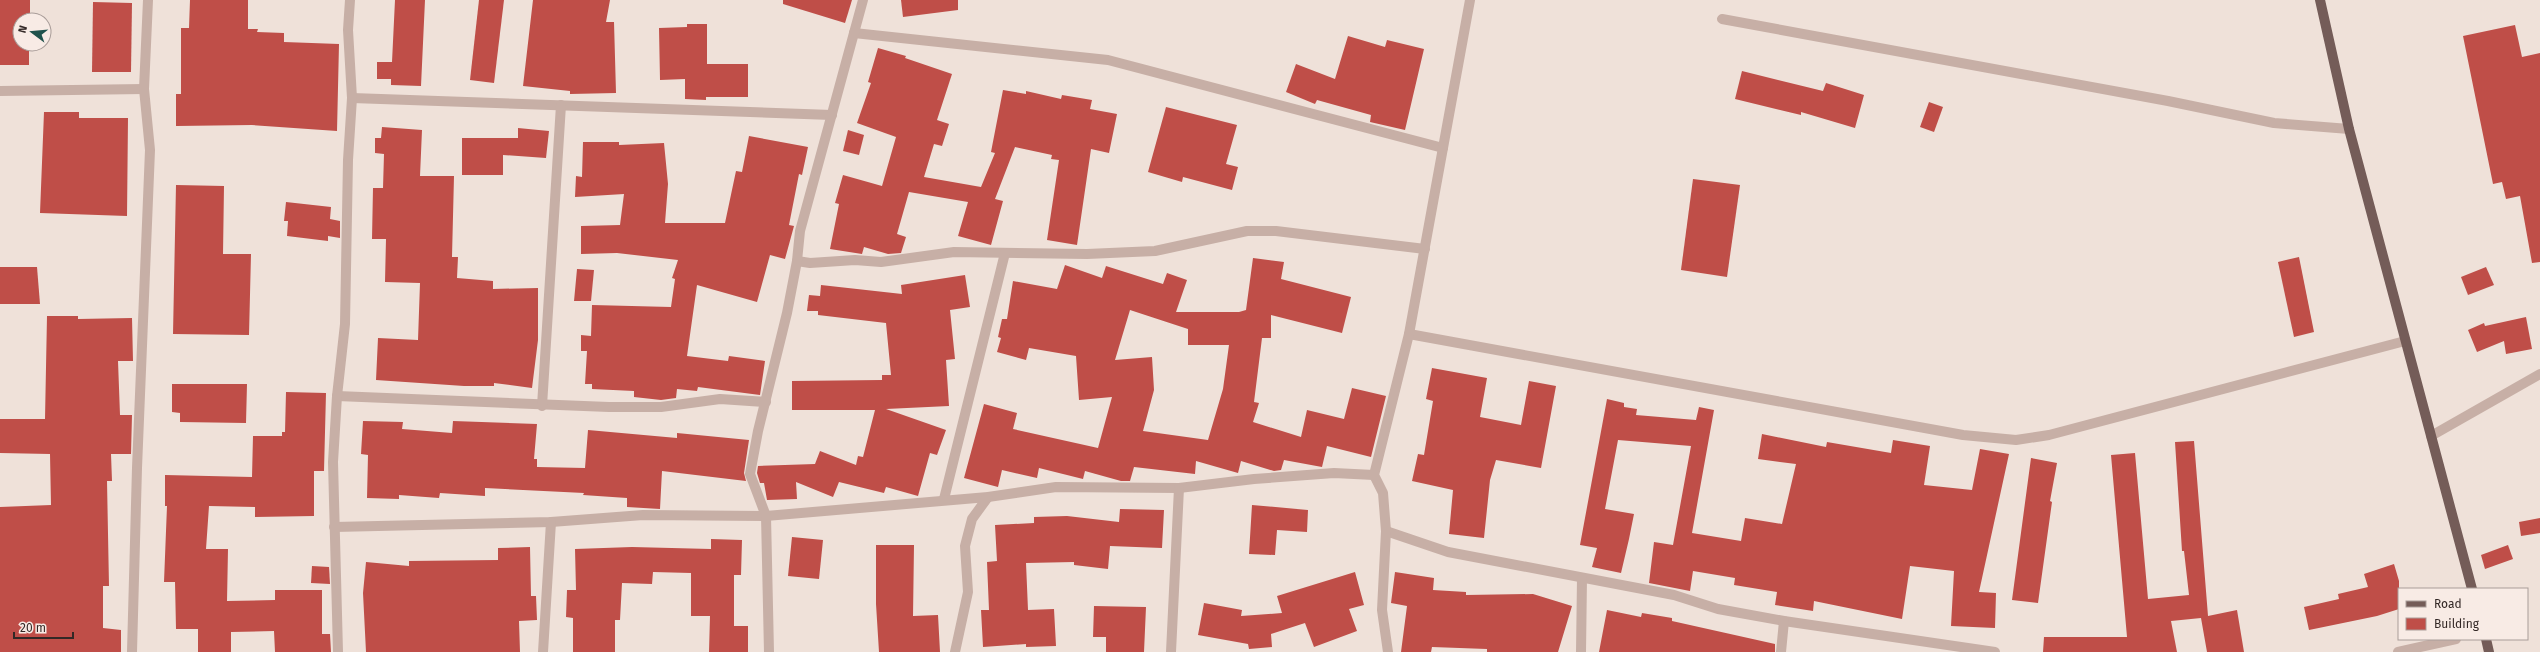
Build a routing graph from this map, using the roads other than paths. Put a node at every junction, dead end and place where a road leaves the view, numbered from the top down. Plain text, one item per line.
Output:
1 (148, 0) edge
2 (350, 0) edge
3 (863, 0) edge
4 (1470, 0) edge
5 (2320, 0) edge
6 (1722, 19) dead end
7 (854, 33) junction
8 (144, 89) junction
9 (0, 91) edge
10 (352, 98) junction
11 (561, 105) junction
12 (832, 115) junction
13 (2349, 129) junction
14 (1443, 148) junction
15 (1425, 249) junction
16 (1005, 253) junction
17 (797, 261) junction
18 (1409, 334) junction
19 (2405, 340) junction
20 (2540, 374) edge
21 (336, 396) junction
22 (766, 402) junction
23 (542, 406) junction
24 (2431, 436) junction
25 (1374, 475) junction
26 (1178, 488) junction
27 (988, 496) junction
28 (944, 499) junction
29 (766, 516) junction
30 (551, 522) junction
31 (334, 527) junction
32 (1386, 531) junction
33 (1582, 578) junction
34 (2472, 588) edge
35 (1784, 621) junction
36 (2452, 640) edge
37 (2486, 640) edge
38 (132, 652) edge
39 (338, 652) edge
40 (544, 652) edge
41 (769, 652) edge
42 (955, 652) edge
43 (1171, 652) edge
44 (1388, 652) edge
45 (1581, 652) edge
46 (1781, 652) edge
47 (1995, 652) edge
48 (2398, 652) edge
49 (2489, 652) edge

1 - 8 street
2 - 10 street
3 - 7 street
4 - 14 street
5 - 13 main road
6 - 13 street
7 - 12 street
7 - 14 street
8 - 9 street
8 - 38 street
10 - 11 street
10 - 21 street
11 - 12 street
11 - 23 street
12 - 17 street
13 - 19 main road
14 - 15 street
15 - 16 street
15 - 18 street
16 - 17 street
16 - 28 street
17 - 22 street
18 - 19 street
18 - 25 street
19 - 24 main road
20 - 24 street
21 - 23 street
21 - 31 street
22 - 23 street
22 - 29 street
24 - 34 main road
25 - 26 street
25 - 32 street
26 - 27 street
26 - 43 street
27 - 28 street
27 - 42 street
28 - 29 street
29 - 30 street
29 - 41 street
30 - 31 street
30 - 40 street
31 - 39 street
32 - 33 street
32 - 44 street
33 - 35 street
33 - 45 street
35 - 46 street
35 - 47 street
36 - 48 street
37 - 49 main road

